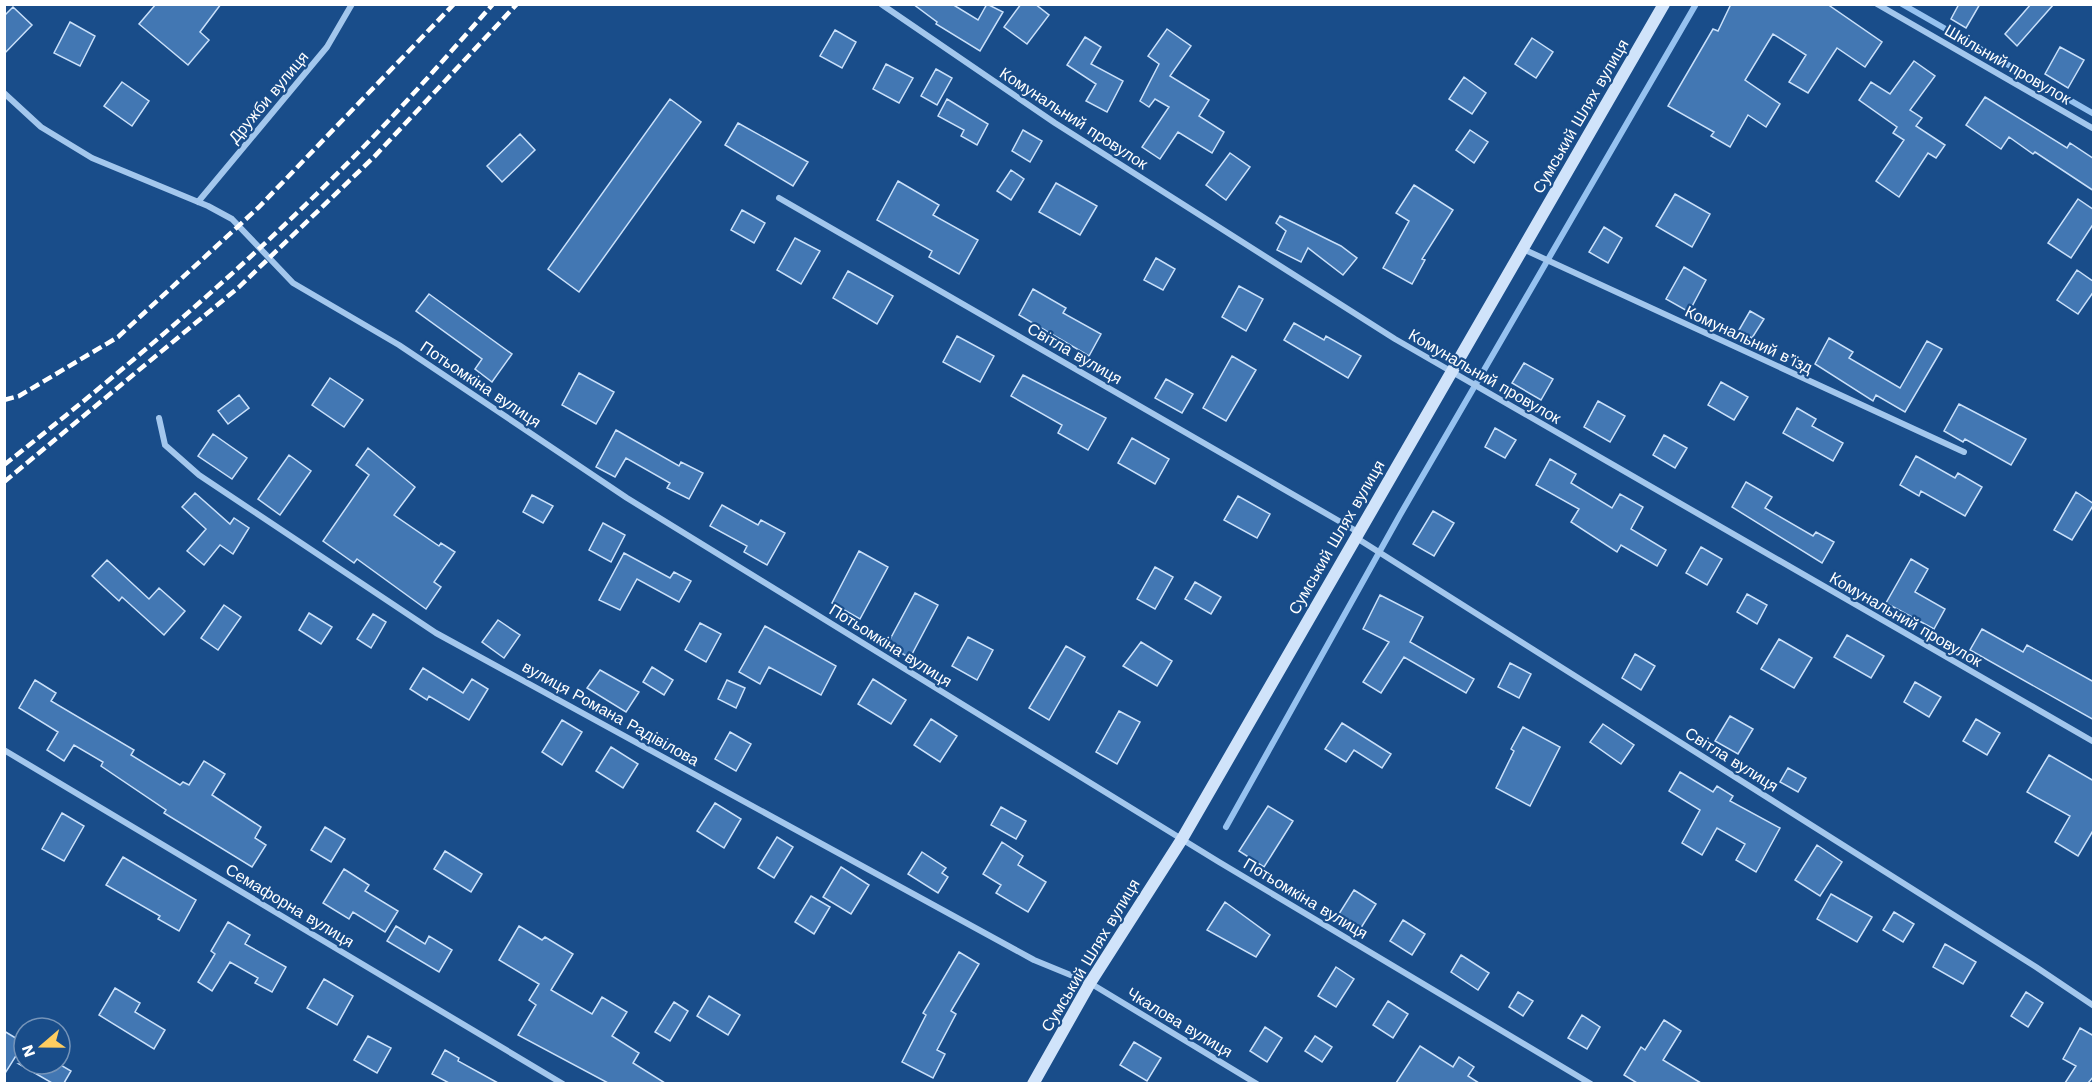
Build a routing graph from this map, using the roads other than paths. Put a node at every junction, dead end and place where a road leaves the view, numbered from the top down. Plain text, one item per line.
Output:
1 (352, 4) edge
2 (881, 4) edge
3 (1664, 4) edge
4 (1877, 4) edge
5 (4, 93) edge
6 (2094, 129) edge
7 (779, 198) dead end
8 (198, 202) junction
9 (1522, 249) junction
10 (1451, 370) junction
11 (159, 418) dead end
12 (1964, 452) dead end
13 (1357, 535) junction
14 (2094, 742) edge
15 (4, 750) edge
16 (1182, 838) junction
17 (1090, 983) junction
18 (2094, 1006) edge
19 (563, 1083) edge
20 (1033, 1083) edge
21 (1257, 1083) edge
22 (1591, 1083) edge

1 - 8 street, Дружби вулиця
2 - 10 street, Комунальний провулок
3 - 9 main road, Сумський Шлях вулиця
4 - 6 street, Шкільний провулок
5 - 8 street, Потьомкіна вулиця
7 - 13 street, Світла вулиця
8 - 16 street, Потьомкіна вулиця
9 - 10 main road, Сумський Шлях вулиця
9 - 12 street, Комунальний в’їзд
10 - 13 main road, Сумський Шлях вулиця
10 - 14 street, Комунальний провулок
11 - 17 street, вулиця Романа Радівілова
13 - 16 main road, Сумський Шлях вулиця
13 - 18 street, Світла вулиця
15 - 19 street, Семафорна вулиця
16 - 17 main road, Сумський Шлях вулиця
16 - 22 street, Потьомкіна вулиця
17 - 20 main road, Сумський Шлях вулиця
17 - 21 street, Чкалова вулиця

